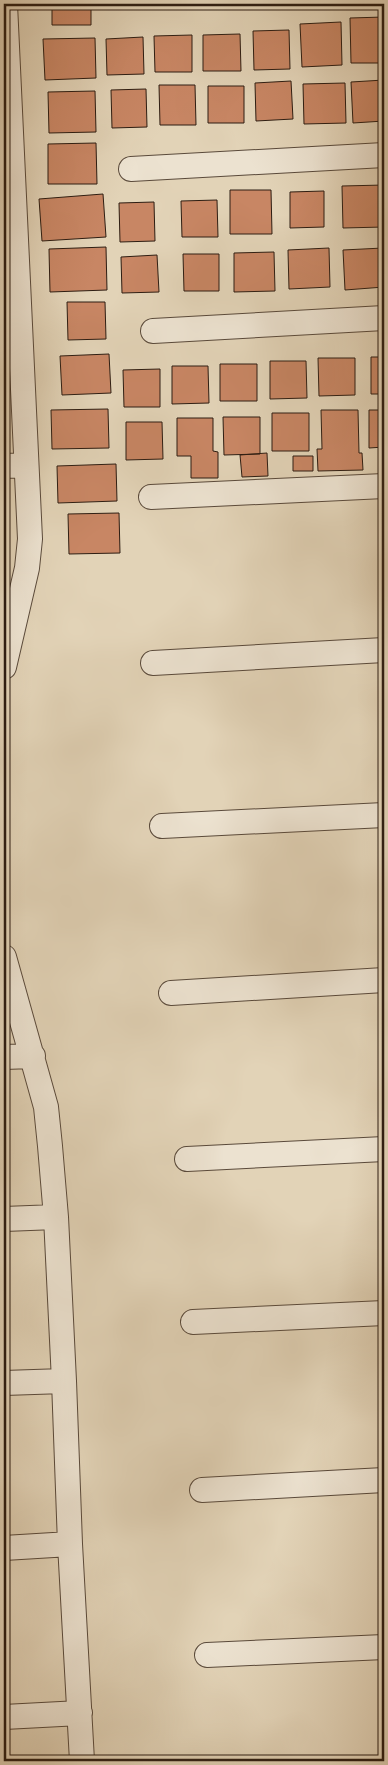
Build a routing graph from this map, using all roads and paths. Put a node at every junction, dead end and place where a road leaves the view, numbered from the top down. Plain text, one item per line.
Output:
1 (5, 17) edge
2 (384, 155) edge
3 (131, 169) dead end
4 (8, 173) edge
5 (384, 318) edge
6 (12, 320) edge
7 (153, 331) dead end
8 (15, 465) edge
9 (384, 486) edge
10 (151, 497) dead end
11 (11, 606) edge
12 (384, 650) edge
13 (154, 663) dead end
14 (4, 667) edge
15 (384, 815) edge
16 (162, 826) dead end
17 (4, 957) edge
18 (384, 980) edge
19 (171, 993) dead end
20 (33, 1056) junction
21 (4, 1057) edge
22 (384, 1149) edge
23 (187, 1159) dead end
24 (56, 1217) junction
25 (4, 1219) edge
26 (384, 1313) edge
27 (193, 1322) dead end
28 (64, 1381) junction
29 (4, 1384) edge
30 (384, 1480) edge
31 (202, 1490) dead end
32 (70, 1544) junction
33 (4, 1548) edge
34 (384, 1647) edge
35 (207, 1655) dead end
36 (80, 1713) junction
37 (4, 1717) edge
38 (82, 1761) edge

1 - 4 street
2 - 3 street
4 - 6 street
5 - 7 street
6 - 8 street
8 - 11 street
9 - 10 street
11 - 14 street
12 - 13 street
15 - 16 street
17 - 20 street
18 - 19 street
20 - 21 street
20 - 24 street
22 - 23 street
24 - 25 street
24 - 28 street
26 - 27 street
28 - 29 street
28 - 32 street
30 - 31 street
32 - 33 street
32 - 36 street
34 - 35 street
36 - 37 street
36 - 38 street

